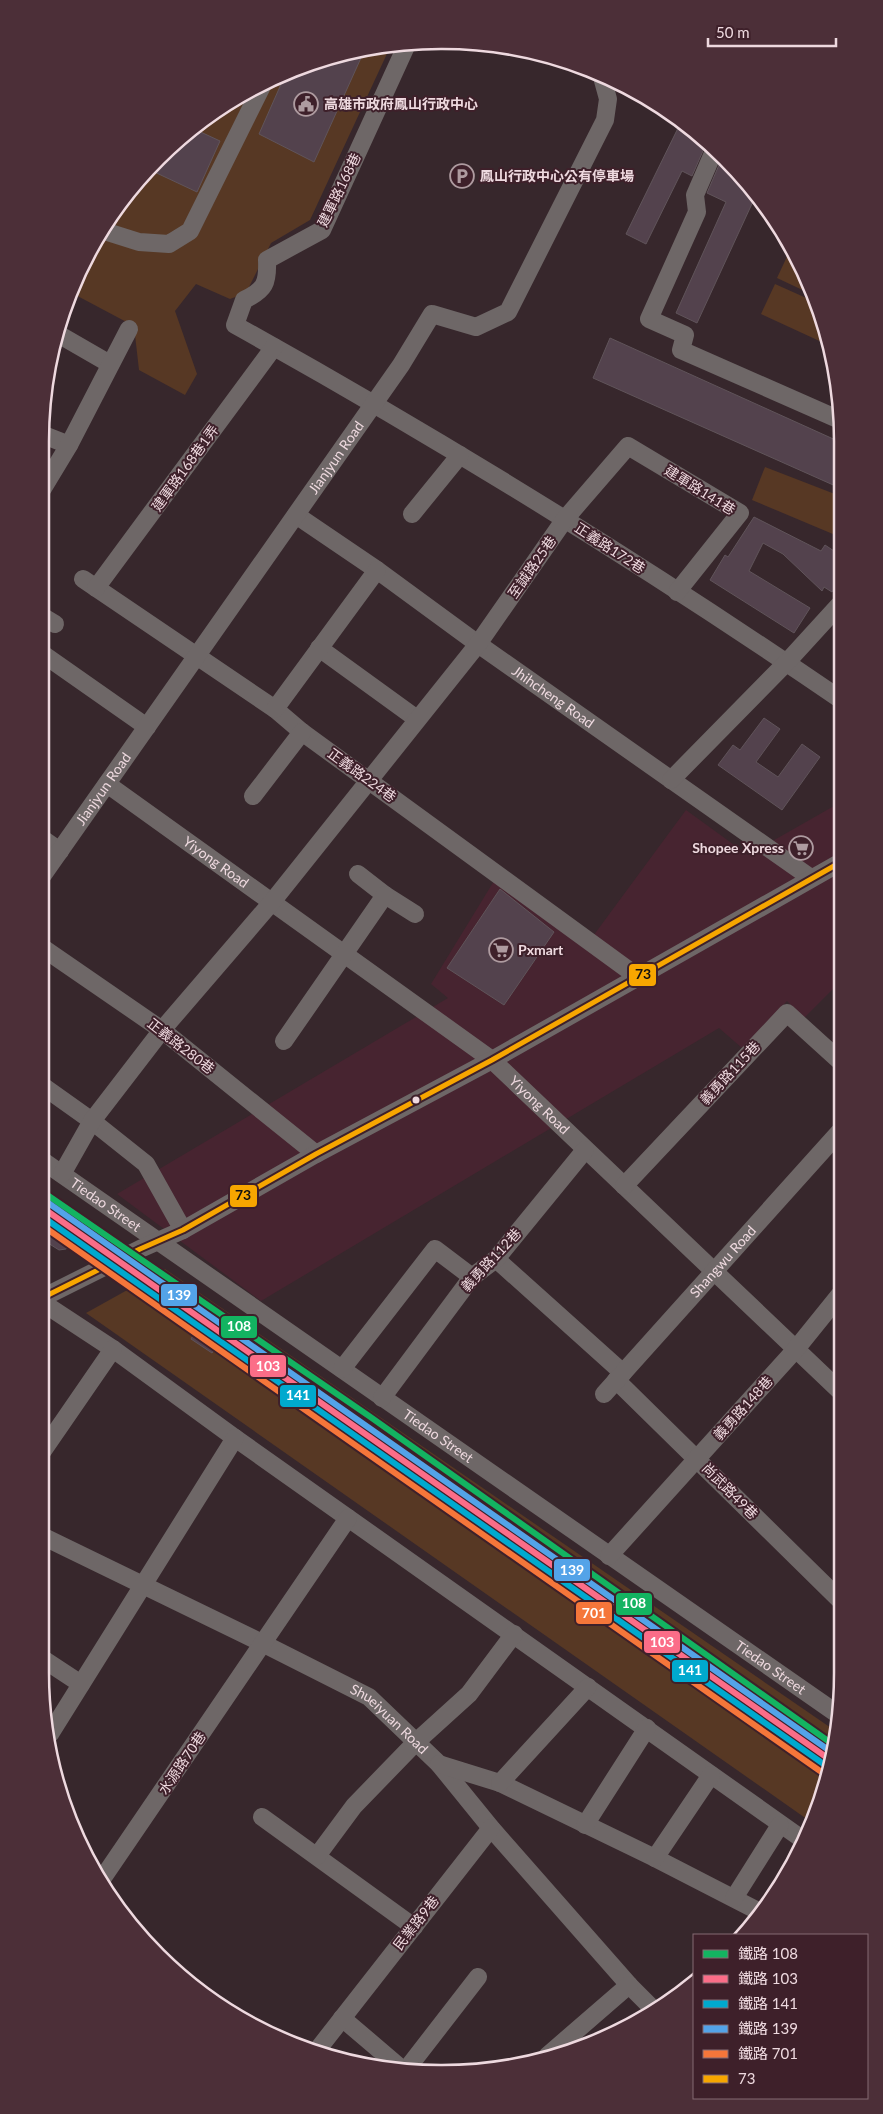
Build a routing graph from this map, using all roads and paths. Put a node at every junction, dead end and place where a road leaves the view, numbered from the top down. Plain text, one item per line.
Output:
1 (404, 51) edge
2 (604, 84) edge
3 (258, 94) edge
4 (711, 157) edge
5 (109, 232) edge
6 (129, 328) dead end
7 (63, 337) edge
8 (274, 347) junction
9 (110, 364) junction
10 (374, 404) junction
11 (833, 417) edge
12 (49, 437) edge
13 (69, 445) junction
14 (628, 446) joint
15 (460, 455) junction
16 (49, 478) edge
17 (412, 514) dead end
18 (296, 515) junction
19 (565, 519) junction
20 (377, 570) junction
21 (89, 584) joint
22 (677, 592) junction
23 (834, 611) edge
24 (478, 644) junction
25 (319, 648) junction
26 (197, 656) junction
27 (49, 658) edge
28 (787, 662) junction
29 (834, 695) edge
30 (275, 709) junction
31 (417, 720) junction
32 (147, 727) junction
33 (302, 732) junction
34 (369, 779) junction
35 (671, 780) junction
36 (107, 784) junction
37 (253, 796) dead end
38 (49, 843) edge
39 (60, 851) junction
40 (49, 866) edge
41 (834, 866) edge
42 (358, 874) dead end
43 (811, 878) junction
44 (384, 895) junction
45 (272, 902) junction
46 (415, 914) dead end
47 (49, 952) edge
48 (344, 953) junction
49 (638, 977) junction
50 (162, 1030) junction
51 (284, 1041) dead end
52 (834, 1056) edge
53 (492, 1060) junction
54 (49, 1090) edge
55 (92, 1121) junction
56 (834, 1138) edge
57 (585, 1150) junction
58 (316, 1154) junction
59 (49, 1165) edge
60 (62, 1174) junction
61 (624, 1186) junction
62 (183, 1230) junction
63 (159, 1240) junction
64 (496, 1259) junction
65 (714, 1272) junction
66 (472, 1277) junction
67 (49, 1295) edge
68 (834, 1302) edge
69 (49, 1306) edge
70 (113, 1349) junction
71 (796, 1349) junction
72 (342, 1369) junction
73 (620, 1377) junction
74 (834, 1385) edge
75 (604, 1394) dead end
76 (382, 1398) junction
77 (235, 1438) junction
78 (49, 1442) edge
79 (697, 1458) junction
80 (348, 1518) junction
81 (49, 1540) edge
82 (609, 1556) junction
83 (142, 1586) junction
84 (834, 1595) edge
85 (514, 1634) junction
86 (264, 1644) junction
87 (49, 1663) edge
88 (81, 1684) junction
89 (588, 1687) junction
90 (832, 1710) edge
91 (647, 1728) junction
92 (53, 1729) edge
93 (416, 1742) junction
94 (439, 1764) junction
95 (711, 1775) junction
96 (500, 1783) junction
97 (262, 1817) dead end
98 (780, 1824) junction
99 (585, 1825) junction
100 (491, 1828) junction
101 (798, 1836) edge
102 (317, 1856) junction
103 (655, 1858) junction
104 (105, 1875) edge
105 (734, 1898) junction
106 (755, 1909) edge
107 (414, 1927) junction
108 (478, 1976) dead end
109 (629, 1985) junction
110 (650, 2006) edge
111 (342, 2018) junction
112 (321, 2046) edge
113 (557, 2048) edge
114 (395, 2062) edge
115 (409, 2063) edge

1 - 8 street, 建軍路168巷
2 - 10 street, Jianjyun Road
3 - 5 street
4 - 11 street
6 - 9 street
7 - 9 street
8 - 10 street, 建軍路168巷
8 - 21 street, 建軍路168巷1弄
9 - 13 street
10 - 15 street, 正義路172巷
10 - 18 street, Jianjyun Road
12 - 13 street
13 - 16 street
14 - 19 street, 至誠路25巷
14 - 22 street, 建軍路141巷
15 - 17 street
15 - 19 street, 正義路172巷
18 - 20 street, Jhihcheng Road
18 - 26 street, Jianjyun Road
19 - 22 street, 正義路172巷
19 - 24 street, 至誠路25巷
20 - 24 street, Jhihcheng Road
20 - 25 street
21 - 26 street, 正義路224巷
22 - 28 street, 正義路172巷
23 - 28 street
24 - 31 street, 至誠路25巷
24 - 35 street, Jhihcheng Road
25 - 30 street
25 - 31 street
26 - 30 street, 正義路224巷
26 - 32 street, Jianjyun Road
27 - 32 street
28 - 29 street, 正義路172巷
28 - 35 street
30 - 33 street, 正義路224巷
31 - 34 street, 至誠路25巷
32 - 36 street, Jianjyun Road
33 - 34 street, 正義路224巷
33 - 37 street
34 - 45 street, 至誠路25巷
34 - 49 street, 正義路224巷
35 - 43 street, Jhihcheng Road
36 - 39 street, Jianjyun Road
36 - 45 street, Yiyong Road
38 - 39 street
39 - 40 street, Jianjyun Road
41 - 43 street
42 - 44 street
43 - 49 street
44 - 46 street
44 - 48 street
45 - 48 street, Yiyong Road
45 - 50 street, 至誠路25巷
47 - 50 street, 正義路280巷
48 - 51 street
48 - 53 street, Yiyong Road
49 - 53 street
50 - 55 street, 至誠路25巷
50 - 58 street, 正義路280巷
52 - 61 street, 義勇路115巷
53 - 57 street, Yiyong Road
53 - 58 street
54 - 55 street
55 - 60 street, 至誠路25巷
55 - 62 street
56 - 65 street, Shangwu Road
57 - 61 street, Yiyong Road
57 - 64 street, 義勇路112巷
58 - 62 street
59 - 60 street, Tiedao Street
60 - 63 street, Tiedao Street
61 - 65 street, Yiyong Road
62 - 63 street
63 - 67 street
63 - 72 street, Tiedao Street
64 - 66 street, 義勇路112巷
64 - 73 street, 尚武路49巷
65 - 71 street, Yiyong Road
65 - 73 street, Shangwu Road
66 - 72 street
66 - 76 street, 義勇路112巷
68 - 71 street, 義勇路148巷
69 - 70 street
70 - 77 street
70 - 78 street
71 - 74 street, Yiyong Road
71 - 79 street, 義勇路148巷
72 - 76 street, Tiedao Street
73 - 75 street, Shangwu Road
73 - 79 street, 尚武路49巷
76 - 82 street, Tiedao Street
77 - 80 street
77 - 83 street
79 - 82 street, 義勇路148巷
79 - 84 street, 尚武路49巷
80 - 85 street
80 - 86 street, 水源路70巷
81 - 83 street, Shueiyuan Road
82 - 90 street, Tiedao Street
83 - 86 street, Shueiyuan Road
83 - 88 street
85 - 89 street
85 - 93 street
86 - 93 street, Shueiyuan Road
86 - 104 street, 水源路70巷
87 - 88 street
88 - 92 street
89 - 91 street
89 - 96 street
91 - 95 street
91 - 99 street
93 - 94 street, Shueiyuan Road
93 - 102 street
94 - 96 street
94 - 100 street, Shueiyuan Road
95 - 98 street
95 - 103 street
96 - 99 street
97 - 102 street
98 - 101 street
98 - 105 street
99 - 103 street
100 - 107 street, 民業路9巷
100 - 109 street, Shueiyuan Road
102 - 107 street
103 - 105 street
105 - 106 street
107 - 111 street, 民業路9巷
108 - 115 street
109 - 110 street, Shueiyuan Road
109 - 113 street
111 - 112 street, 民業路9巷
111 - 114 street

